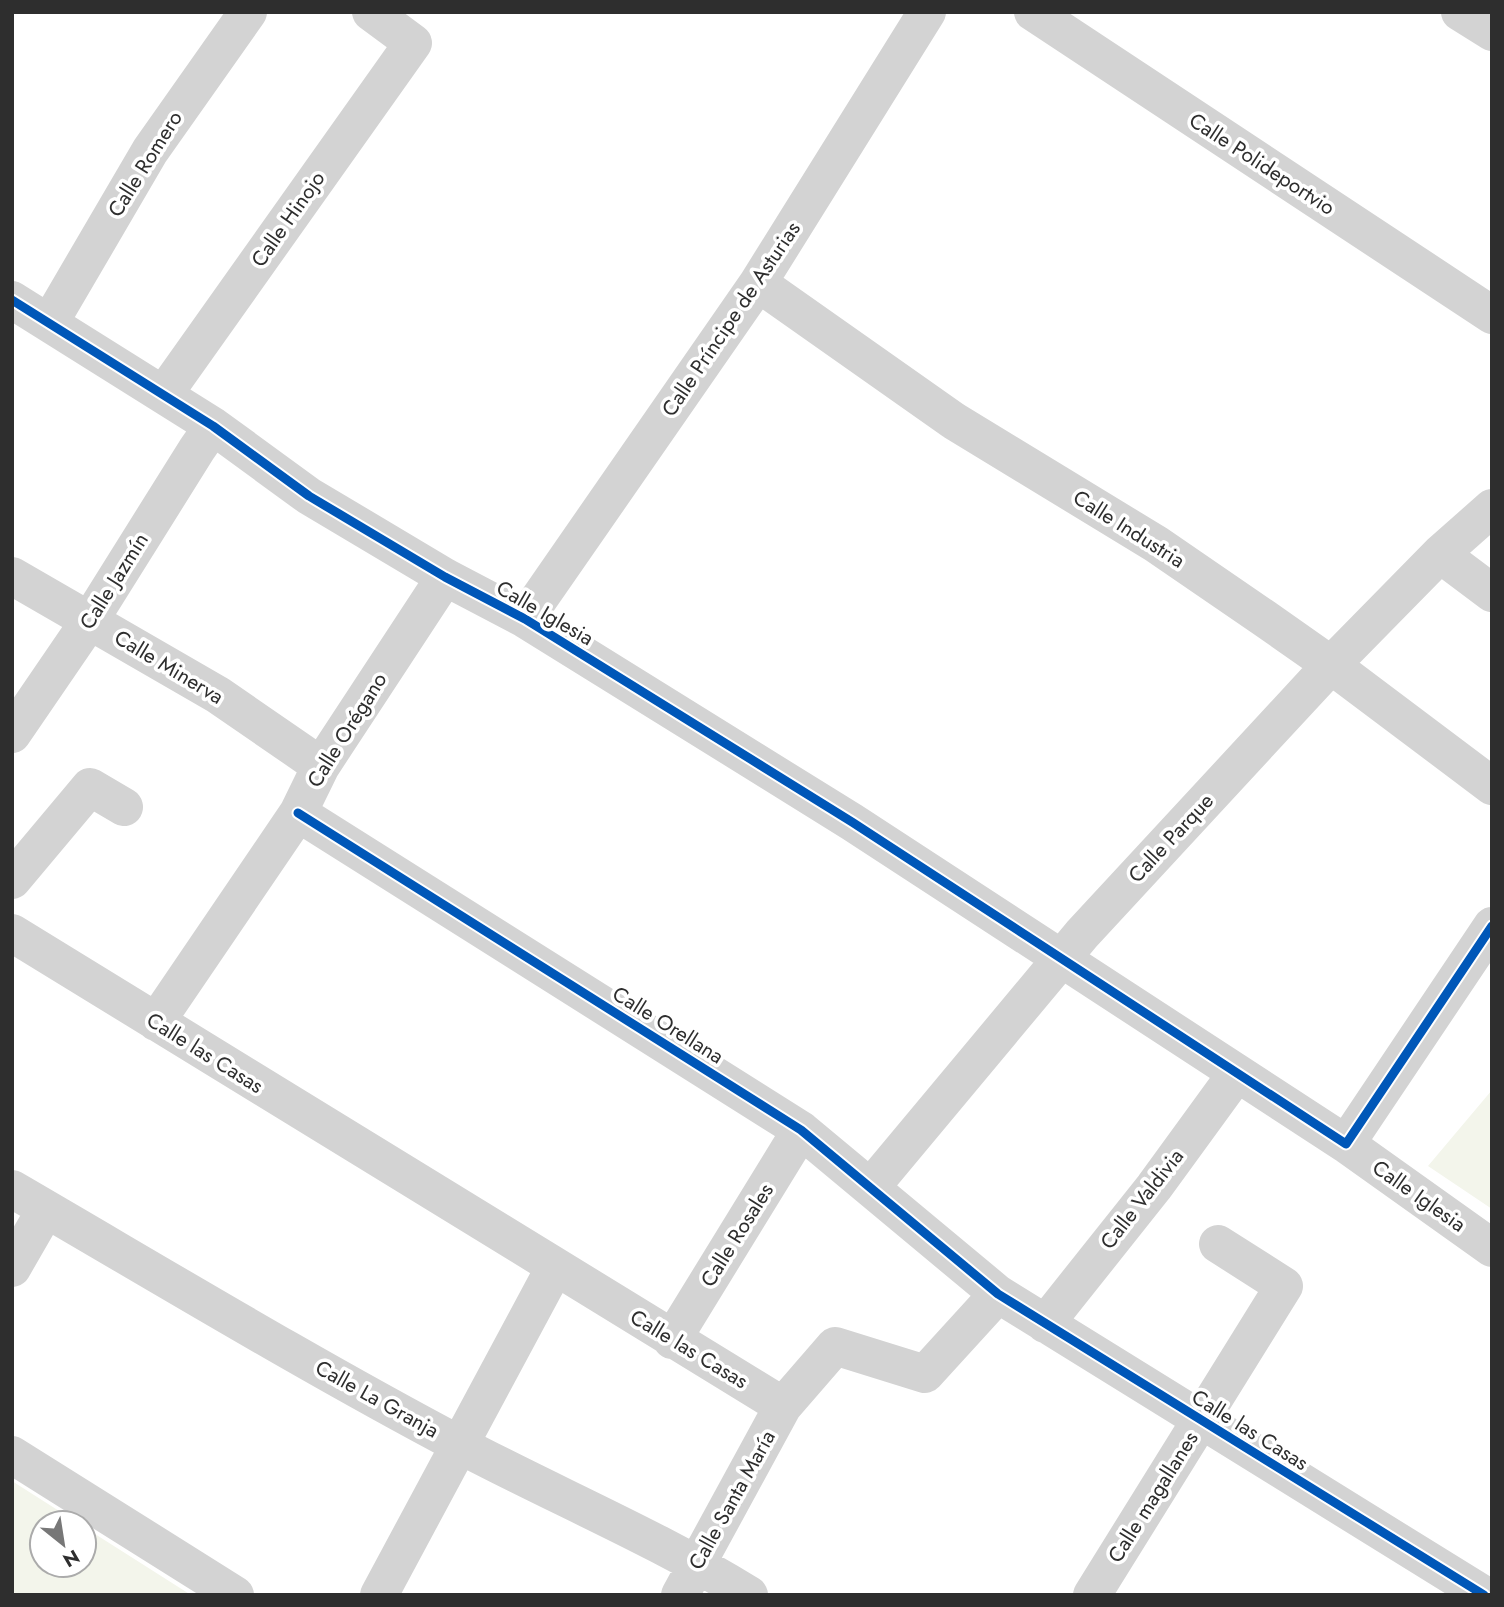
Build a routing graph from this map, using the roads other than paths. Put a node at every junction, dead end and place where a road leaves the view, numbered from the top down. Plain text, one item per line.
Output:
1 (248, 12) edge
2 (371, 12) edge
3 (927, 12) edge
4 (1033, 12) edge
5 (1460, 12) edge
6 (1492, 32) edge
7 (758, 283) junction
8 (12, 300) edge
9 (1492, 315) edge
10 (50, 322) junction
11 (164, 394) junction
12 (214, 426) junction
13 (1492, 508) edge
14 (1440, 554) junction
15 (12, 576) edge
16 (445, 578) junction
17 (1492, 593) edge
18 (525, 619) junction
19 (90, 620) junction
20 (1331, 665) junction
21 (12, 734) edge
22 (321, 766) junction
23 (1492, 786) edge
24 (124, 807) dead end
25 (298, 813) junction
26 (12, 880) edge
27 (1492, 926) edge
28 (12, 933) edge
29 (1061, 958) junction
30 (156, 1023) junction
31 (1237, 1073) junction
32 (802, 1130) junction
33 (1346, 1144) junction
34 (871, 1187) junction
35 (12, 1189) edge
36 (46, 1209) junction
37 (1218, 1244) dead end
38 (1492, 1248) edge
39 (555, 1267) junction
40 (12, 1268) edge
41 (998, 1294) junction
42 (1045, 1324) junction
43 (671, 1340) junction
44 (783, 1406) junction
45 (1201, 1419) junction
46 (459, 1445) junction
47 (12, 1455) edge
48 (689, 1579) edge
49 (234, 1595) edge
50 (379, 1595) edge
51 (749, 1595) edge
52 (1093, 1595) edge
53 (1484, 1595) edge

1 - 10 street, Calle Romero
2 - 11 street, Calle Hinojo
3 - 7 street, Calle Príncipe de Asturias
4 - 9 street, Calle Polideportvio
5 - 6 street
7 - 18 street, Calle Príncipe de Asturias
7 - 20 street, Calle Industria
8 - 10 street, Calle Iglesia
10 - 11 street, Calle Iglesia
11 - 12 street, Calle Iglesia
12 - 16 street, Calle Iglesia
12 - 19 street, Calle Jazmín
13 - 14 street, Calle Parque
14 - 17 street
14 - 20 street, Calle Parque
15 - 19 street, Calle Minerva
16 - 18 street, Calle Iglesia
16 - 22 street, Calle Orégano
18 - 29 street, Calle Iglesia
19 - 21 street, Calle Jazmín
19 - 22 street, Calle Minerva
20 - 23 street, Calle Industria
20 - 29 street, Calle Parque
22 - 25 street, Calle Orégano
24 - 26 street
25 - 30 street, Calle Orégano
25 - 32 street, Calle Orellana
27 - 33 street
28 - 30 street, Calle las Casas
29 - 31 street, Calle Iglesia
29 - 34 street, Calle Parque
30 - 39 street, Calle las Casas
31 - 33 street, Calle Iglesia
31 - 42 street, Calle Valdivia
32 - 34 street, Calle Orellana
32 - 43 street, Calle Rosales
33 - 38 street, Calle Iglesia
34 - 41 street, Calle Orellana
35 - 36 street, Calle La Granja
36 - 40 street
36 - 46 street, Calle La Granja
37 - 45 street, Calle magallanes
39 - 43 street, Calle las Casas
39 - 46 street
41 - 42 street, Calle las Casas
41 - 44 street
42 - 45 street, Calle las Casas
43 - 44 street, Calle las Casas
44 - 48 street, Calle Santa María
45 - 52 street, Calle magallanes
45 - 53 street, Calle las Casas
46 - 48 street, Calle La Granja
46 - 50 street
47 - 49 street
48 - 51 street, Calle La Granja

